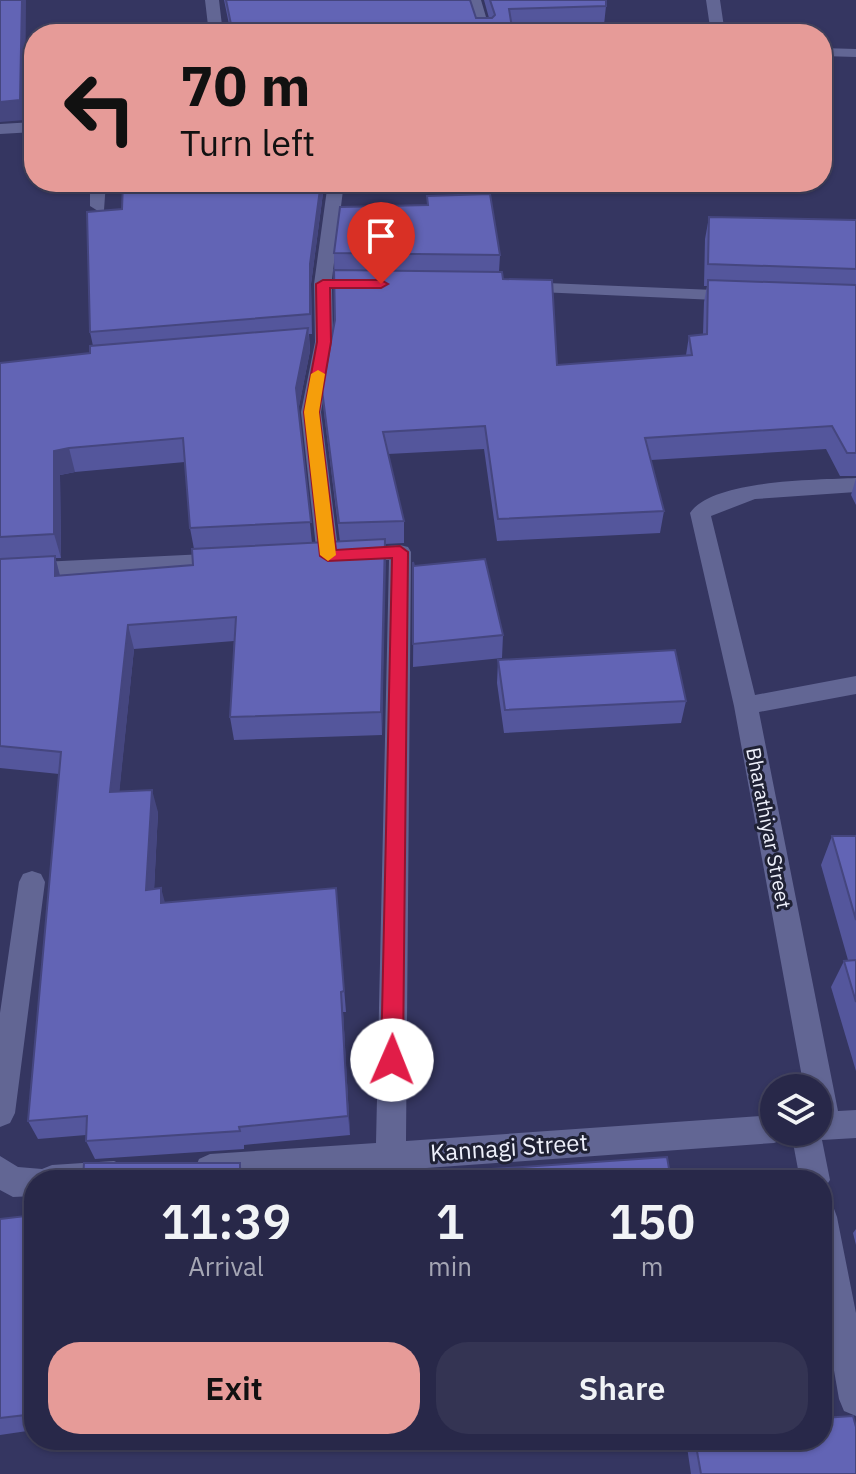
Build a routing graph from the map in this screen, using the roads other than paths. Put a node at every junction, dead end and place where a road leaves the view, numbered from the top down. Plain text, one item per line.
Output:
1 (212, 0) edge
2 (474, 0) edge
3 (713, 0) edge
4 (215, 24) edge
5 (481, 24) edge
6 (717, 24) edge
7 (832, 52) edge
8 (856, 53) edge
9 (24, 128) edge
10 (0, 129) edge
11 (98, 192) edge
12 (335, 192) edge
13 (98, 206) dead end
14 (323, 284) junction
15 (384, 284) edge
16 (508, 286) edge
17 (763, 298) edge
18 (856, 485) edge
19 (328, 556) junction
20 (300, 557) edge
21 (243, 560) edge
22 (0, 572) edge
23 (856, 685) edge
24 (746, 706) junction
25 (32, 882) dead end
26 (808, 1074) edge
27 (0, 1113) edge
28 (856, 1124) edge
29 (832, 1126) edge
30 (760, 1130) edge
31 (816, 1146) edge
32 (391, 1156) junction
33 (189, 1170) edge
34 (815, 1170) edge
35 (0, 1171) edge
36 (24, 1181) edge
37 (832, 1271) edge
38 (856, 1399) edge

1 - 4 street
2 - 5 street
3 - 6 street
7 - 8 street
9 - 10 street
11 - 13 street
12 - 14 street
14 - 15 street
14 - 19 street
16 - 17 street
18 - 24 street, Bharathiyar Street
19 - 20 street
19 - 32 street
21 - 22 street
23 - 24 street
24 - 26 street, Bharathiyar Street
25 - 27 street
28 - 29 street
30 - 32 street, Kannagi Street
31 - 34 street, Bharathiyar Street
32 - 33 street, Kannagi Street
35 - 36 street
37 - 38 street

